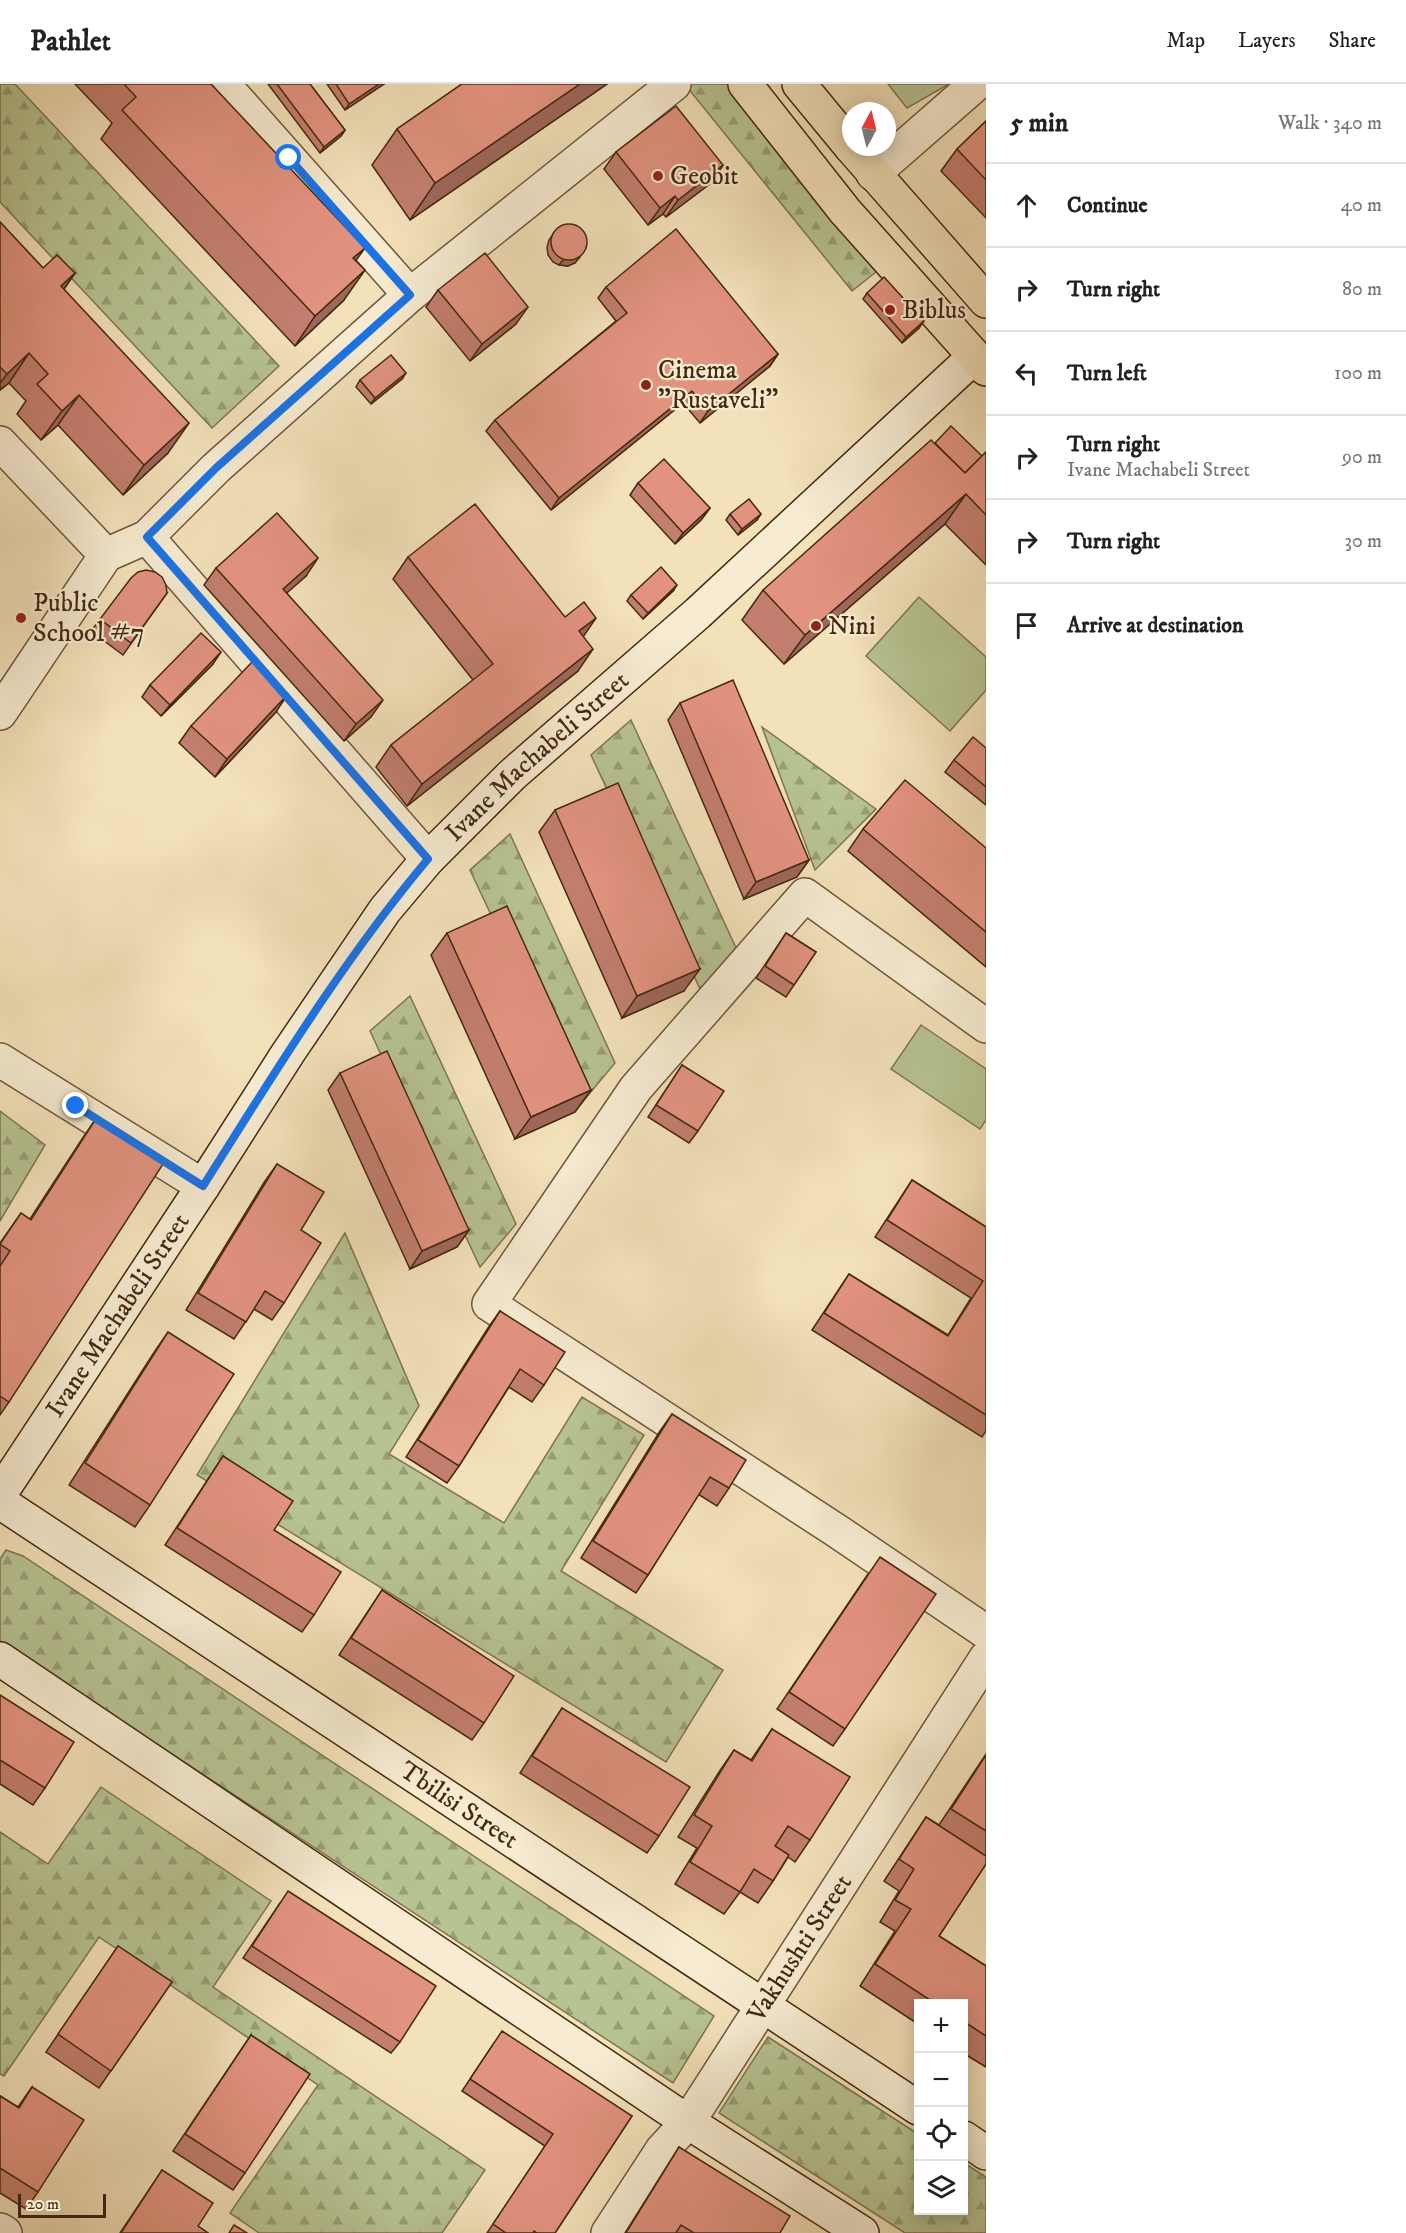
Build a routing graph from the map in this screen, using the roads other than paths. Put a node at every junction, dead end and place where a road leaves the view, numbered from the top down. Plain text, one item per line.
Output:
1 (223, 84) edge
2 (745, 84) edge
3 (800, 84) edge
4 (976, 84) edge
5 (666, 91) edge
6 (842, 136) edge
7 (858, 156) edge
8 (873, 174) junction
9 (410, 295) junction
10 (986, 301) edge
11 (980, 363) edge
12 (0, 443) edge
13 (147, 537) junction
14 (105, 555) junction
15 (0, 713) edge
16 (428, 859) junction
17 (986, 1026) edge
18 (0, 1060) edge
19 (203, 1186) junction
20 (0, 1494) edge
21 (0, 1502) edge
22 (986, 1632) edge
23 (986, 1658) edge
24 (0, 1659) edge
25 (762, 2007) junction
26 (916, 2107) edge
27 (688, 2122) junction
28 (968, 2141) edge
29 (986, 2152) edge
30 (0, 2230) edge
31 (5, 2233) edge
32 (608, 2233) edge
33 (862, 2233) edge

1 - 9 street
2 - 11 main road
3 - 6 main road
4 - 8 street
5 - 9 street
7 - 8 main road
8 - 10 main road
9 - 13 street
11 - 16 street, Ivane Machabeli Street
12 - 14 street
13 - 14 street
13 - 16 street
14 - 15 street
16 - 19 street, Ivane Machabeli Street
17 - 22 street
18 - 19 street
19 - 20 street, Ivane Machabeli Street
21 - 25 street, Tbilisi Street
23 - 25 street, Vakhushti Street
24 - 27 street
25 - 26 street, Tbilisi Street
25 - 27 street, Vakhushti Street
27 - 32 street, Vakhushti Street
27 - 33 street
28 - 29 street
30 - 31 street

